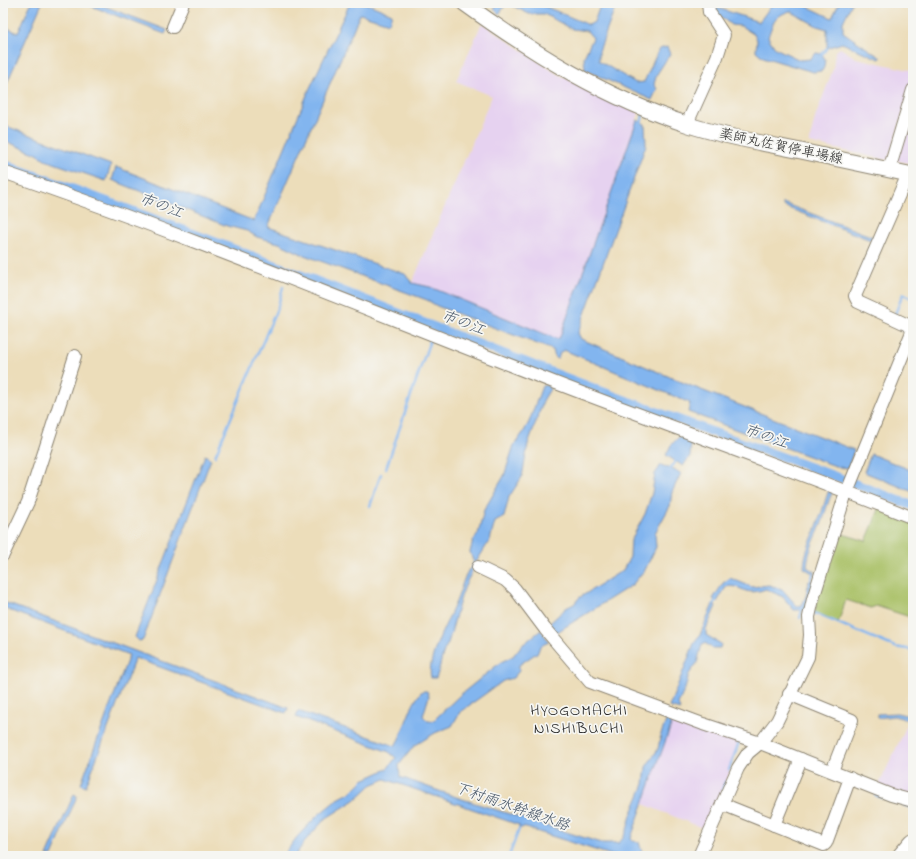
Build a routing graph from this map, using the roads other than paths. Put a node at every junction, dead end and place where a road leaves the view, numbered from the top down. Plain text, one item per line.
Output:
1 (183, 3) edge
2 (464, 3) edge
3 (708, 3) edge
4 (173, 27) dead end
5 (913, 90) edge
6 (689, 126) junction
7 (889, 170) junction
8 (3, 172) edge
9 (911, 175) edge
10 (911, 325) edge
11 (75, 356) dead end
12 (846, 491) junction
13 (913, 518) edge
14 (3, 555) edge
15 (478, 567) dead end
16 (789, 694) junction
17 (760, 743) junction
18 (799, 763) junction
19 (832, 771) junction
20 (848, 782) junction
21 (913, 801) edge
22 (722, 804) junction
23 (774, 825) junction
24 (913, 842) edge
25 (700, 856) edge
26 (901, 856) edge

1 - 4 street
2 - 6 main road, 薬師丸佐賀停車場線
3 - 6 street
5 - 7 street
6 - 7 main road, 薬師丸佐賀停車場線
7 - 9 main road, 薬師丸佐賀停車場線
8 - 12 street
9 - 10 street
10 - 12 street
11 - 14 street
12 - 13 street
12 - 16 street
15 - 17 street
16 - 17 street
16 - 19 street
17 - 18 street
17 - 22 street
18 - 19 street
18 - 23 street
19 - 20 street
20 - 21 street
20 - 23 street
22 - 23 street
22 - 25 street
24 - 26 highway

